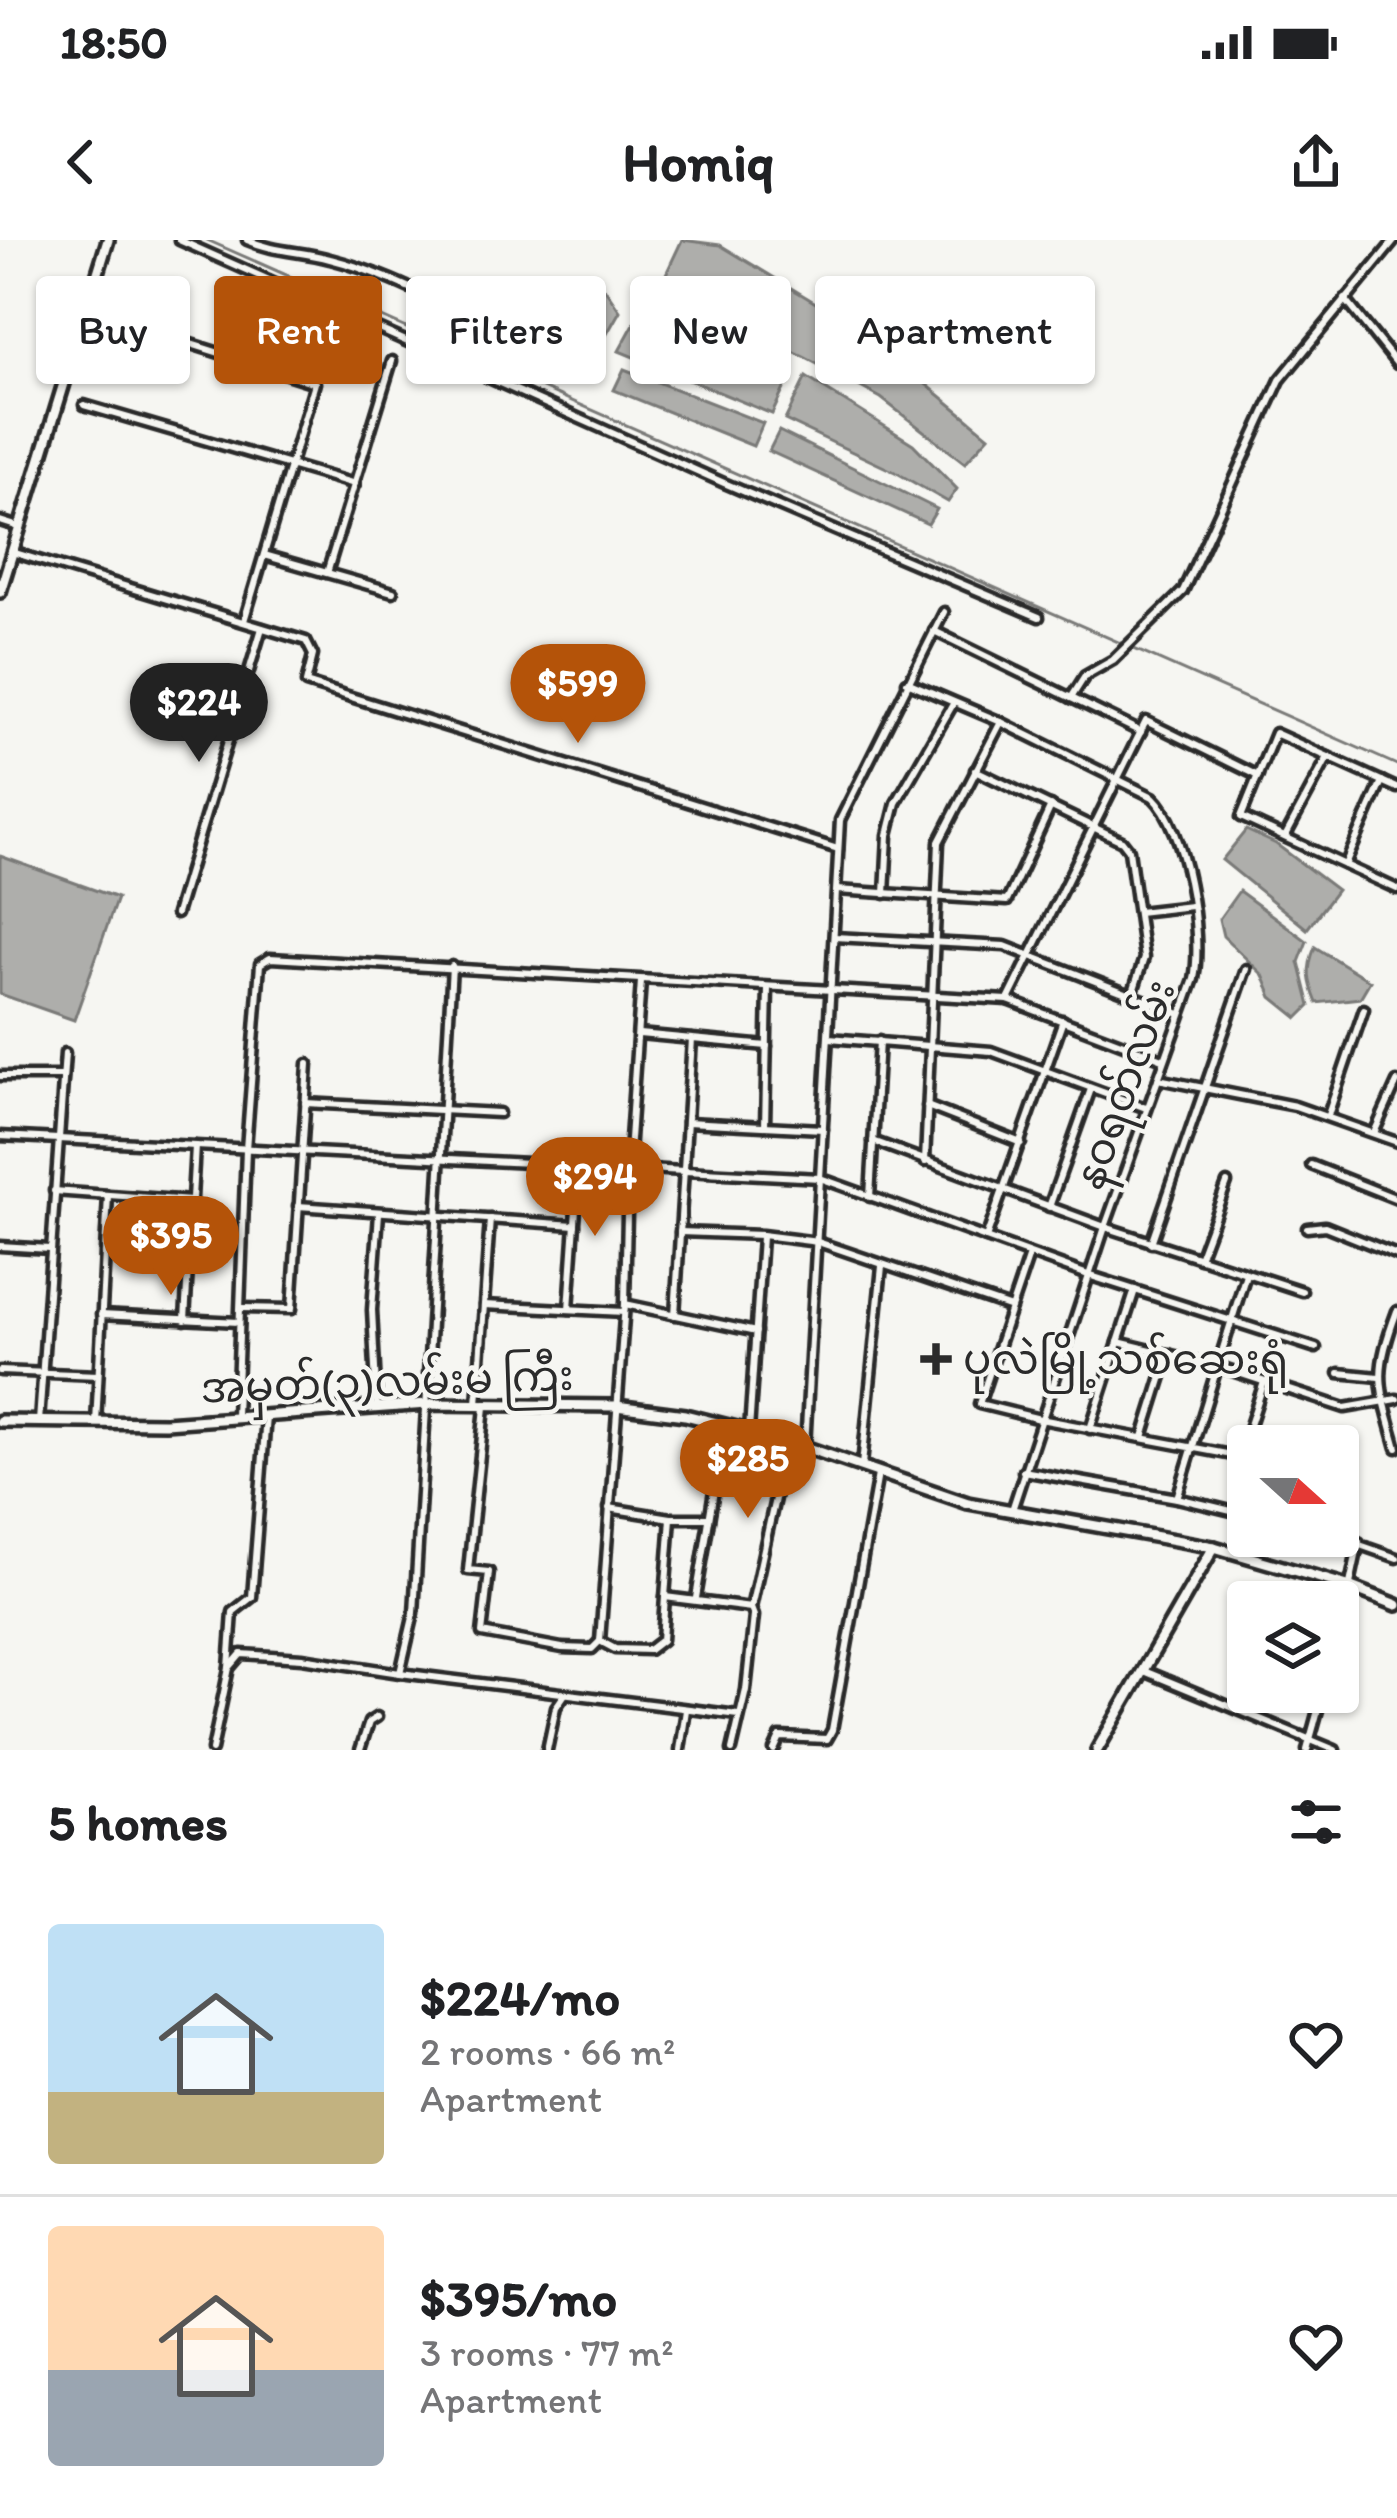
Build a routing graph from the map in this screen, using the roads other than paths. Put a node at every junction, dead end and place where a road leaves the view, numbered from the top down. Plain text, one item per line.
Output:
1 (108, 240) edge
2 (179, 240) edge
3 (248, 240) edge
4 (1395, 240) edge
5 (97, 276) edge
6 (406, 287) edge
7 (1345, 299) junction
8 (190, 344) edge
9 (392, 361) dead end
10 (1397, 364) edge
11 (64, 384) edge
12 (84, 405) dead end
13 (291, 464) junction
14 (355, 484) junction
15 (0, 521) edge
16 (20, 526) junction
17 (264, 555) junction
18 (7, 557) edge
19 (327, 573) junction
20 (0, 592) edge
21 (393, 592) dead end
22 (944, 612) dead end
23 (1039, 617) dead end
24 (244, 623) junction
25 (262, 628) junction
26 (934, 632) junction
27 (907, 682) junction
28 (1071, 698) junction
29 (953, 704) junction
30 (1001, 722) junction
31 (1141, 732) junction
32 (1328, 757) junction
33 (974, 770) junction
34 (1258, 776) junction
35 (1118, 778) junction
36 (1382, 781) junction
37 (1397, 788) edge
38 (1051, 806) junction
39 (1093, 827) junction
40 (1285, 837) junction
41 (838, 849) junction
42 (1345, 865) junction
43 (1397, 889) edge
44 (837, 890) junction
45 (885, 894) junction
46 (935, 897) junction
47 (1191, 906) junction
48 (1138, 912) junction
49 (176, 914) dead end
50 (834, 937) junction
51 (935, 943) junction
52 (1029, 956) junction
53 (452, 966) junction
54 (1246, 969) dead end
55 (641, 981) junction
56 (768, 988) junction
57 (831, 989) junction
58 (932, 994) junction
59 (1132, 995) junction
60 (1008, 1000) junction
61 (1364, 1009) dead end
62 (1180, 1014) junction
63 (1063, 1021) junction
64 (637, 1034) junction
65 (829, 1038) junction
66 (692, 1039) junction
67 (879, 1041) junction
68 (930, 1043) junction
69 (766, 1046) junction
70 (64, 1053) dead end
71 (1163, 1059) junction
72 (308, 1064) dead end
73 (1047, 1070) junction
74 (0, 1076) edge
75 (63, 1076) junction
76 (1156, 1078) junction
77 (1397, 1082) edge
78 (1205, 1088) junction
79 (1091, 1089) junction
80 (305, 1103) junction
81 (927, 1106) junction
82 (1146, 1108) junction
83 (442, 1109) junction
84 (499, 1113) dead end
85 (1328, 1115) junction
86 (687, 1122) junction
87 (764, 1126) junction
88 (823, 1129) junction
89 (1374, 1133) junction
90 (0, 1136) edge
91 (58, 1139) junction
92 (873, 1141) junction
93 (1397, 1142) edge
94 (1021, 1143) junction
95 (195, 1146) junction
96 (246, 1149) junction
97 (301, 1151) junction
98 (439, 1159) junction
99 (925, 1162) junction
100 (1311, 1165) dead end
101 (579, 1166) junction
102 (628, 1168) junction
103 (684, 1171) junction
104 (820, 1178) junction
105 (1227, 1183) dead end
106 (54, 1191) junction
107 (1004, 1191) junction
108 (108, 1195) junction
109 (870, 1197) junction
110 (1397, 1199) edge
111 (192, 1201) junction
112 (298, 1206) junction
113 (1049, 1207) junction
114 (380, 1211) junction
115 (436, 1216) junction
116 (490, 1219) junction
117 (575, 1225) junction
118 (1105, 1227) junction
119 (1307, 1228) dead end
120 (680, 1232) junction
121 (762, 1235) junction
122 (986, 1238) junction
123 (818, 1242) junction
124 (1151, 1243) junction
125 (0, 1246) edge
126 (50, 1249) junction
127 (1030, 1255) junction
128 (1397, 1255) edge
129 (1199, 1258) junction
130 (881, 1266) junction
131 (1246, 1274) junction
132 (1088, 1275) junction
133 (1135, 1290) junction
134 (1302, 1291) dead end
135 (484, 1305) junction
136 (240, 1308) junction
137 (624, 1308) junction
138 (1011, 1308) junction
139 (569, 1309) junction
140 (1397, 1311) edge
141 (101, 1315) junction
142 (675, 1316) junction
143 (185, 1320) junction
144 (1232, 1321) junction
145 (239, 1322) junction
146 (756, 1332) junction
147 (1118, 1342) junction
148 (1316, 1348) dead end
149 (1169, 1354) junction
150 (1217, 1366) junction
151 (0, 1371) edge
152 (42, 1372) junction
153 (1339, 1372) dead end
154 (98, 1375) junction
155 (1379, 1377) junction
156 (1264, 1382) junction
157 (1397, 1399) edge
158 (1384, 1402) junction
159 (427, 1403) junction
160 (481, 1403) junction
161 (616, 1406) junction
162 (377, 1407) junction
163 (266, 1416) junction
164 (1040, 1419) junction
165 (236, 1420) junction
166 (0, 1421) edge
167 (39, 1422) junction
168 (96, 1423) junction
169 (725, 1424) junction
170 (1253, 1425) edge
171 (1090, 1429) junction
172 (749, 1431) junction
173 (1142, 1437) junction
174 (781, 1439) junction
175 (1193, 1446) junction
176 (805, 1447) junction
177 (1397, 1448) edge
178 (1227, 1453) edge
179 (862, 1468) junction
180 (1023, 1471) junction
181 (878, 1474) junction
182 (1178, 1498) junction
183 (609, 1508) junction
184 (1227, 1510) edge
185 (1011, 1513) junction
186 (671, 1518) junction
187 (709, 1519) junction
188 (1359, 1542) edge
189 (1214, 1547) junction
190 (1397, 1558) edge
191 (1330, 1581) edge
192 (1359, 1590) edge
193 (665, 1597) junction
194 (696, 1598) junction
195 (1397, 1605) edge
196 (752, 1608) junction
197 (600, 1641) junction
198 (229, 1668) junction
199 (1143, 1671) junction
200 (400, 1673) junction
201 (565, 1694) junction
202 (686, 1710) junction
203 (1317, 1713) edge
204 (738, 1715) junction
205 (377, 1717) dead end
206 (1308, 1746) edge
207 (212, 1750) edge
208 (361, 1750) edge
209 (548, 1750) edge
210 (680, 1750) edge
211 (732, 1750) edge
212 (774, 1750) edge
213 (1097, 1750) edge
214 (1335, 1750) edge

1 - 5 main road
2 - 23 street
3 - 6 street
4 - 7 street
7 - 10 street
7 - 28 street
8 - 13 street
9 - 14 street
11 - 16 main road
12 - 13 street
13 - 14 street
13 - 17 street
14 - 19 street
15 - 16 street
16 - 18 main road
17 - 19 street
17 - 24 street
18 - 20 main road
18 - 24 street
19 - 21 street
22 - 26 street
24 - 25 street
25 - 41 street
25 - 49 street
26 - 27 street
26 - 28 street
27 - 29 street, နဝရတ်လမ်း
27 - 41 street
28 - 31 street
29 - 30 street, နဝရတ်လမ်း
29 - 45 street
30 - 33 street
30 - 35 street, နဝရတ်လမ်း
31 - 34 street
31 - 35 street
32 - 34 street
32 - 36 street
32 - 40 street
33 - 38 street
33 - 46 street
34 - 40 street
35 - 39 street
35 - 47 street, နဝရတ်လမ်း
36 - 37 street
36 - 42 street
38 - 39 street
38 - 46 street
39 - 48 street
39 - 52 street
40 - 42 street
41 - 44 street
42 - 43 street
44 - 45 street
44 - 50 street
45 - 46 street
46 - 51 street
47 - 48 street
47 - 62 street, နဝရတ်လမ်း
48 - 59 street
50 - 51 street
50 - 57 street
51 - 52 street
51 - 58 street
52 - 59 street
52 - 60 street
53 - 55 street
53 - 83 street
53 - 96 street
54 - 78 street
55 - 56 street
55 - 64 street
56 - 57 street
56 - 69 street
57 - 58 street
57 - 65 street
58 - 60 street
58 - 68 street
59 - 62 street
60 - 63 street
61 - 85 street
62 - 71 street, နဝရတ်လမ်း
63 - 71 street
63 - 73 street
64 - 66 street
64 - 102 street
65 - 67 street
65 - 88 street
66 - 69 street
66 - 86 street
67 - 68 street
67 - 92 street
68 - 73 street
68 - 81 street
69 - 87 street
70 - 75 street
71 - 76 street, နဝရတ်လမ်း
72 - 80 street
73 - 79 street
73 - 94 street
74 - 75 street
75 - 91 street
76 - 78 street
76 - 82 street, နဝရတ်လမ်း
77 - 89 street
78 - 85 street
78 - 124 street
79 - 82 street
79 - 113 street
80 - 83 street
80 - 97 street
81 - 94 street
81 - 99 street
82 - 118 street, နဝရတ်လမ်း
83 - 84 street
83 - 98 street
85 - 89 street
86 - 87 street
86 - 103 street
87 - 88 street
88 - 104 street
89 - 93 street
90 - 91 street
91 - 95 street
91 - 106 street
92 - 99 street
92 - 109 street
94 - 107 street
95 - 96 street
95 - 111 street
96 - 97 street
96 - 136 street
97 - 98 street
97 - 112 street
98 - 101 street
98 - 115 street
99 - 107 street
100 - 110 street
101 - 102 street
101 - 117 street
102 - 103 street
102 - 137 street
103 - 104 street
103 - 120 street
104 - 109 street
104 - 123 street
105 - 129 street
106 - 108 street
106 - 126 street
107 - 113 street
107 - 122 street
108 - 111 street
108 - 141 street
109 - 122 street
111 - 143 street
112 - 114 street
112 - 136 street
113 - 118 street
114 - 115 street
114 - 162 street
115 - 116 street
115 - 159 street
116 - 117 street
116 - 135 street
117 - 139 street
118 - 124 street
118 - 132 street, နဝရတ်လမ်း
119 - 128 street
120 - 121 street
120 - 142 street
121 - 123 street
121 - 146 street
122 - 127 street
123 - 130 street
123 - 176 street
124 - 129 street
125 - 126 street
126 - 152 street
127 - 132 street
127 - 138 street
129 - 131 street
130 - 138 street
130 - 179 street
131 - 134 street
131 - 144 street
132 - 133 street
132 - 164 street, နဝရတ်လမ်း
133 - 144 street
133 - 147 street
135 - 139 street
135 - 160 street
136 - 145 street
137 - 139 street
137 - 142 street
137 - 161 street
138 - 164 street
140 - 155 street
141 - 143 street
141 - 154 street
142 - 146 street
143 - 145 street
144 - 148 street
144 - 150 street
145 - 165 street
146 - 172 street
147 - 149 street
147 - 171 street
149 - 150 street
149 - 173 street
150 - 156 street
150 - 175 street
151 - 152 street
152 - 154 street
152 - 167 street
153 - 155 street
154 - 168 street
155 - 158 street
156 - 158 street
156 - 170 street
157 - 158 street
158 - 177 street
159 - 160 main road, အမှတ်(၃)လမ်းမ ကြီး
159 - 162 main road, အမှတ်(၃)လမ်းမ ကြီး
159 - 200 street
160 - 161 main road, အမှတ်(၃)လမ်းမ ကြီး
160 - 197 street
161 - 169 main road, အမှတ်(၃)လမ်းမ ကြီး
161 - 183 street
162 - 163 main road, အမှတ်(၃)လမ်းမ ကြီး
163 - 165 main road, အမှတ်(၃)လမ်းမ ကြီး
163 - 198 street
164 - 171 street
164 - 180 street, နဝရတ်လမ်း
165 - 168 main road, အမှတ်(၃)လမ်းမ ကြီး
166 - 167 main road, အမှတ်(၃)လမ်းမ ကြီး
167 - 168 main road, အမှတ်(၃)လမ်းမ ကြီး
169 - 172 main road, အမှတ်(၃)လမ်းမ ကြီး
169 - 187 street
171 - 173 street
172 - 174 main road, အမှတ်(၃)လမ်းမ ကြီး
173 - 175 street
174 - 176 main road, အမှတ်(၃)လမ်းမ ကြီး
174 - 196 street
175 - 178 street
175 - 182 street
176 - 179 main road, အမှတ်(၃)လမ်းမ ကြီး
179 - 181 main road, အမှတ်(၃)လမ်းမ ကြီး
180 - 182 street
180 - 185 street, နဝရတ်လမ်း
181 - 185 main road, အမှတ်(၃)လမ်းမ ကြီး
181 - 212 street
182 - 184 street
183 - 186 street
183 - 197 street
185 - 189 main road, အမှတ်(၃)လမ်းမ ကြီး
186 - 187 street
186 - 193 street
187 - 194 street
188 - 190 street
189 - 191 main road, အမှတ်(၃)လမ်းမ ကြီး
189 - 199 main road
192 - 195 main road, အမှတ်(၃)လမ်းမ ကြီး
193 - 194 street
193 - 197 street
194 - 196 street
196 - 204 street
198 - 200 street
198 - 207 street
199 - 206 street
199 - 213 main road
200 - 201 street
201 - 202 street
201 - 209 street
202 - 204 street
202 - 210 street
203 - 206 street
204 - 211 street
205 - 208 street
206 - 214 street

